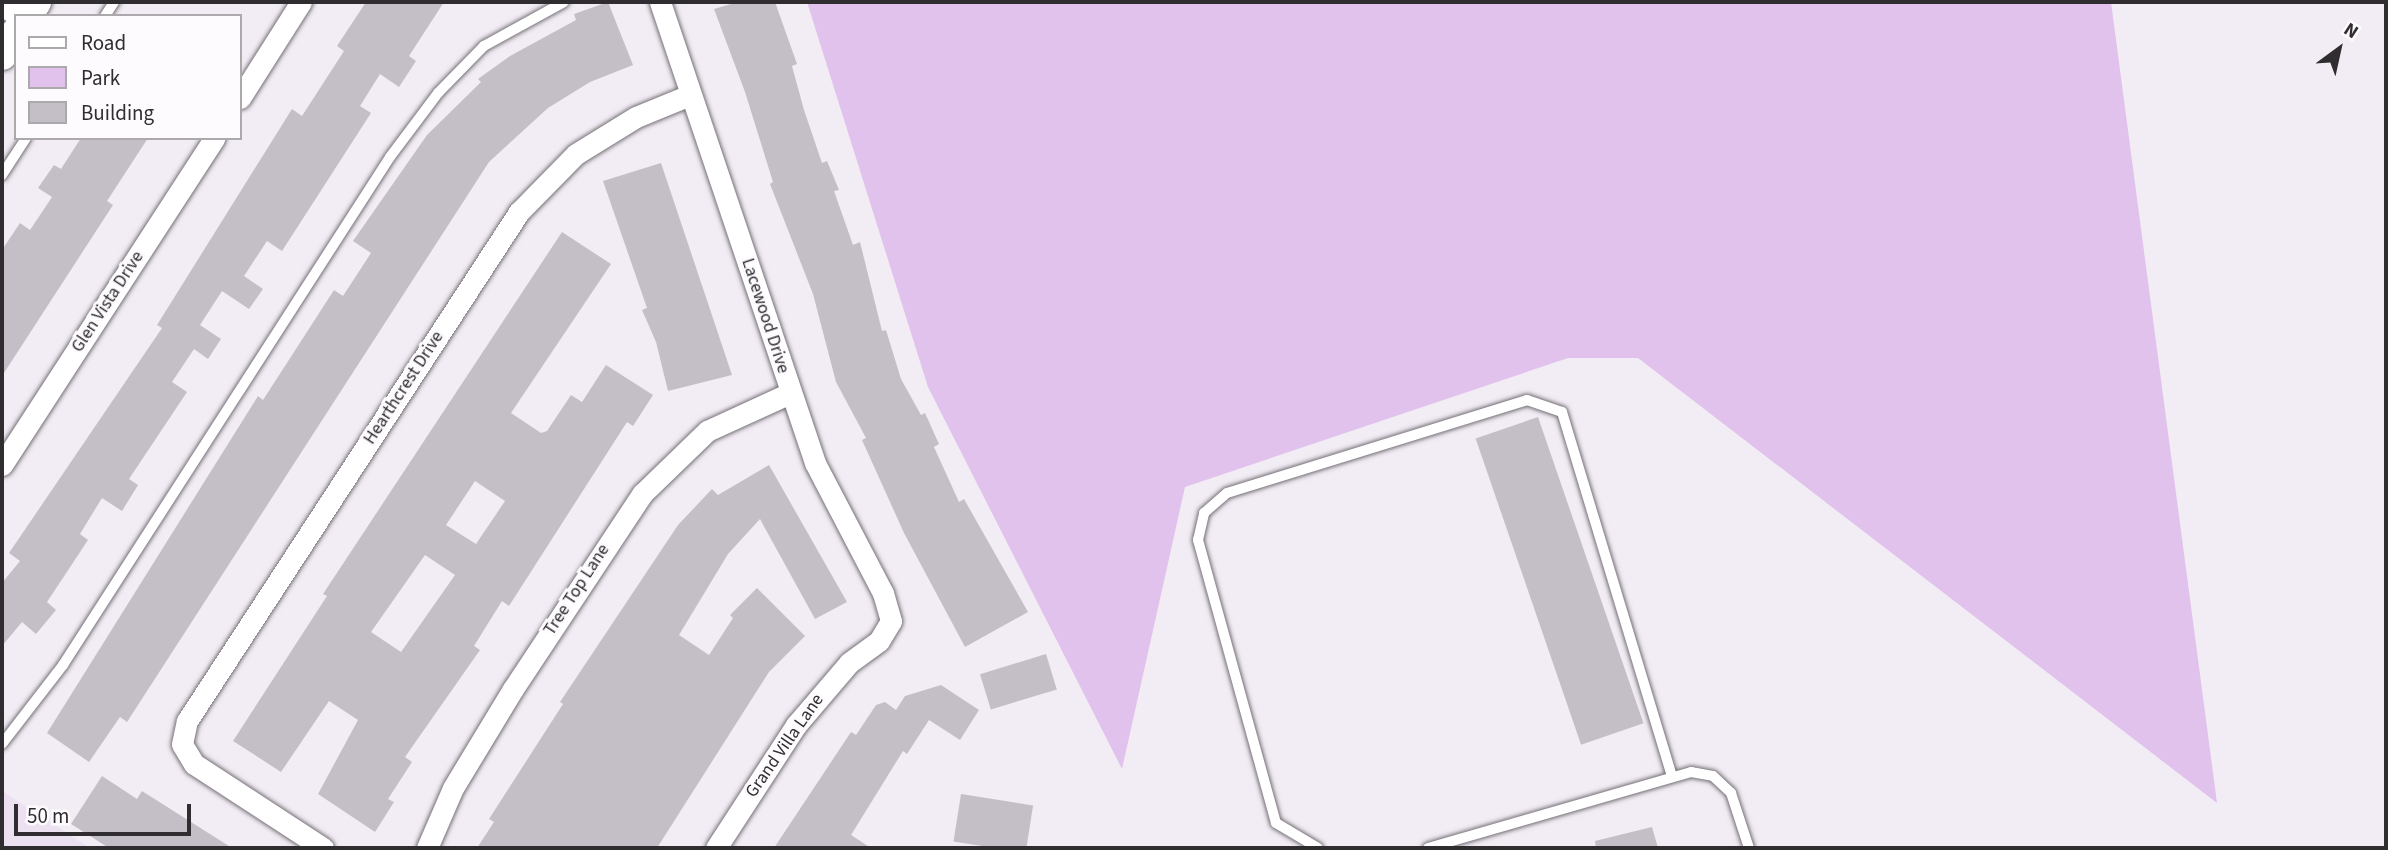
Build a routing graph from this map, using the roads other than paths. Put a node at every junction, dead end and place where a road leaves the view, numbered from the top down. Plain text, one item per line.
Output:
1 (302, 2) edge
2 (564, 2) edge
3 (660, 2) edge
4 (14, 36) edge
5 (2, 55) edge
6 (242, 95) edge
7 (690, 95) junction
8 (25, 140) edge
9 (213, 140) edge
10 (2, 175) edge
11 (790, 393) junction
12 (4, 459) edge
13 (891, 621) joint
14 (2, 744) edge
15 (1672, 777) junction
16 (323, 848) edge
17 (427, 848) edge
18 (716, 848) edge
19 (1318, 848) edge
20 (1428, 848) edge
21 (1749, 848) edge

1 - 6 street
2 - 14 lane
3 - 7 street, Lacewood Drive
4 - 5 main road
7 - 11 street, Lacewood Drive
7 - 16 street, Hearthcrest Drive
8 - 10 lane
9 - 12 street, Glen Vista Drive
11 - 13 street, Lacewood Drive
11 - 17 street, Tree Top Lane
13 - 18 street, Grand Villa Lane
15 - 19 lane
15 - 20 lane
15 - 21 lane

